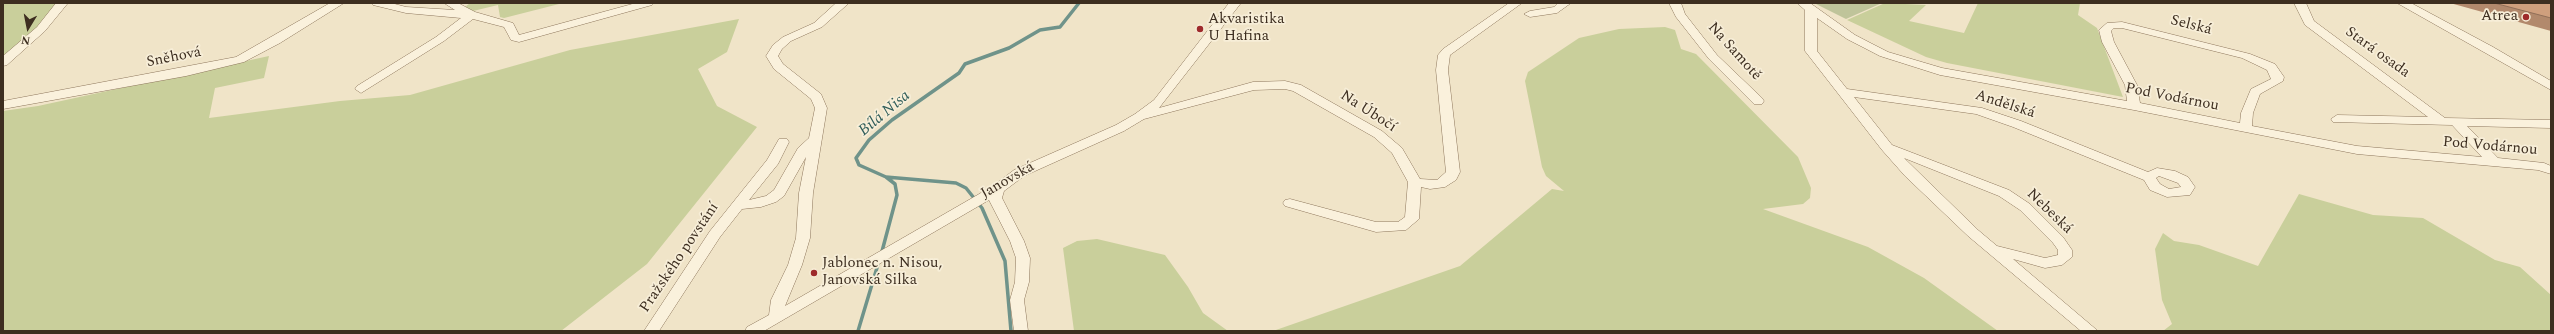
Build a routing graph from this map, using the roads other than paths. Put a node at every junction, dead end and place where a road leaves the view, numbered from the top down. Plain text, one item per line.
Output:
1 (62, 3) edge
2 (338, 3) edge
3 (377, 3) edge
4 (450, 3) edge
5 (648, 3) edge
6 (843, 3) edge
7 (1235, 3) edge
8 (1516, 3) edge
9 (1565, 3) edge
10 (1675, 3) edge
11 (2300, 3) edge
12 (2404, 3) edge
13 (1807, 7) edge
14 (1530, 14) dead end
15 (471, 15) junction
16 (3, 62) edge
17 (2551, 86) edge
18 (360, 89) dead end
19 (1844, 92) junction
20 (1758, 101) dead end
21 (3, 105) edge
22 (2134, 106) junction
23 (1139, 117) junction
24 (2337, 119) dead end
25 (2451, 123) junction
26 (2551, 124) edge
27 (2246, 129) junction
28 (816, 138) junction
29 (783, 142) dead end
30 (1887, 147) junction
31 (2494, 162) junction
32 (2547, 167) edge
33 (2149, 177) dead end
34 (1415, 182) junction
35 (993, 191) junction
36 (1290, 203) dead end
37 (738, 205) junction
38 (1990, 247) junction
39 (776, 316) junction
40 (651, 331) edge
41 (752, 331) edge
42 (1021, 331) edge
43 (2091, 331) edge

1 - 16 street
2 - 21 street, Sněhová
3 - 15 street
4 - 15 street
5 - 15 street
6 - 28 street
7 - 23 street, Janovská
8 - 34 street
9 - 14 street
10 - 20 street, Na Samotě
11 - 25 street, Stará osada
12 - 17 street
13 - 19 street, Nebeská
13 - 22 street, Pod Vodárnou
15 - 18 street
19 - 30 street, Nebeská
19 - 33 street, Andělská
22 - 27 street, Pod Vodárnou
22 - 27 street, Selská
23 - 34 street, Na Úbočí
23 - 35 street, Janovská
24 - 25 street
25 - 26 street
25 - 31 street, Stará osada
27 - 31 street, Pod Vodárnou
28 - 37 street, Pražského povstání
28 - 39 street
29 - 37 street, Pražského povstání
30 - 38 street, Nebeská
30 - 38 street, Nebeská
31 - 32 street, Pod Vodárnou
34 - 36 street
35 - 39 street, Janovská
35 - 42 street
37 - 40 street, Pražského povstání
38 - 43 street, Nebeská
39 - 41 street, Janovská

